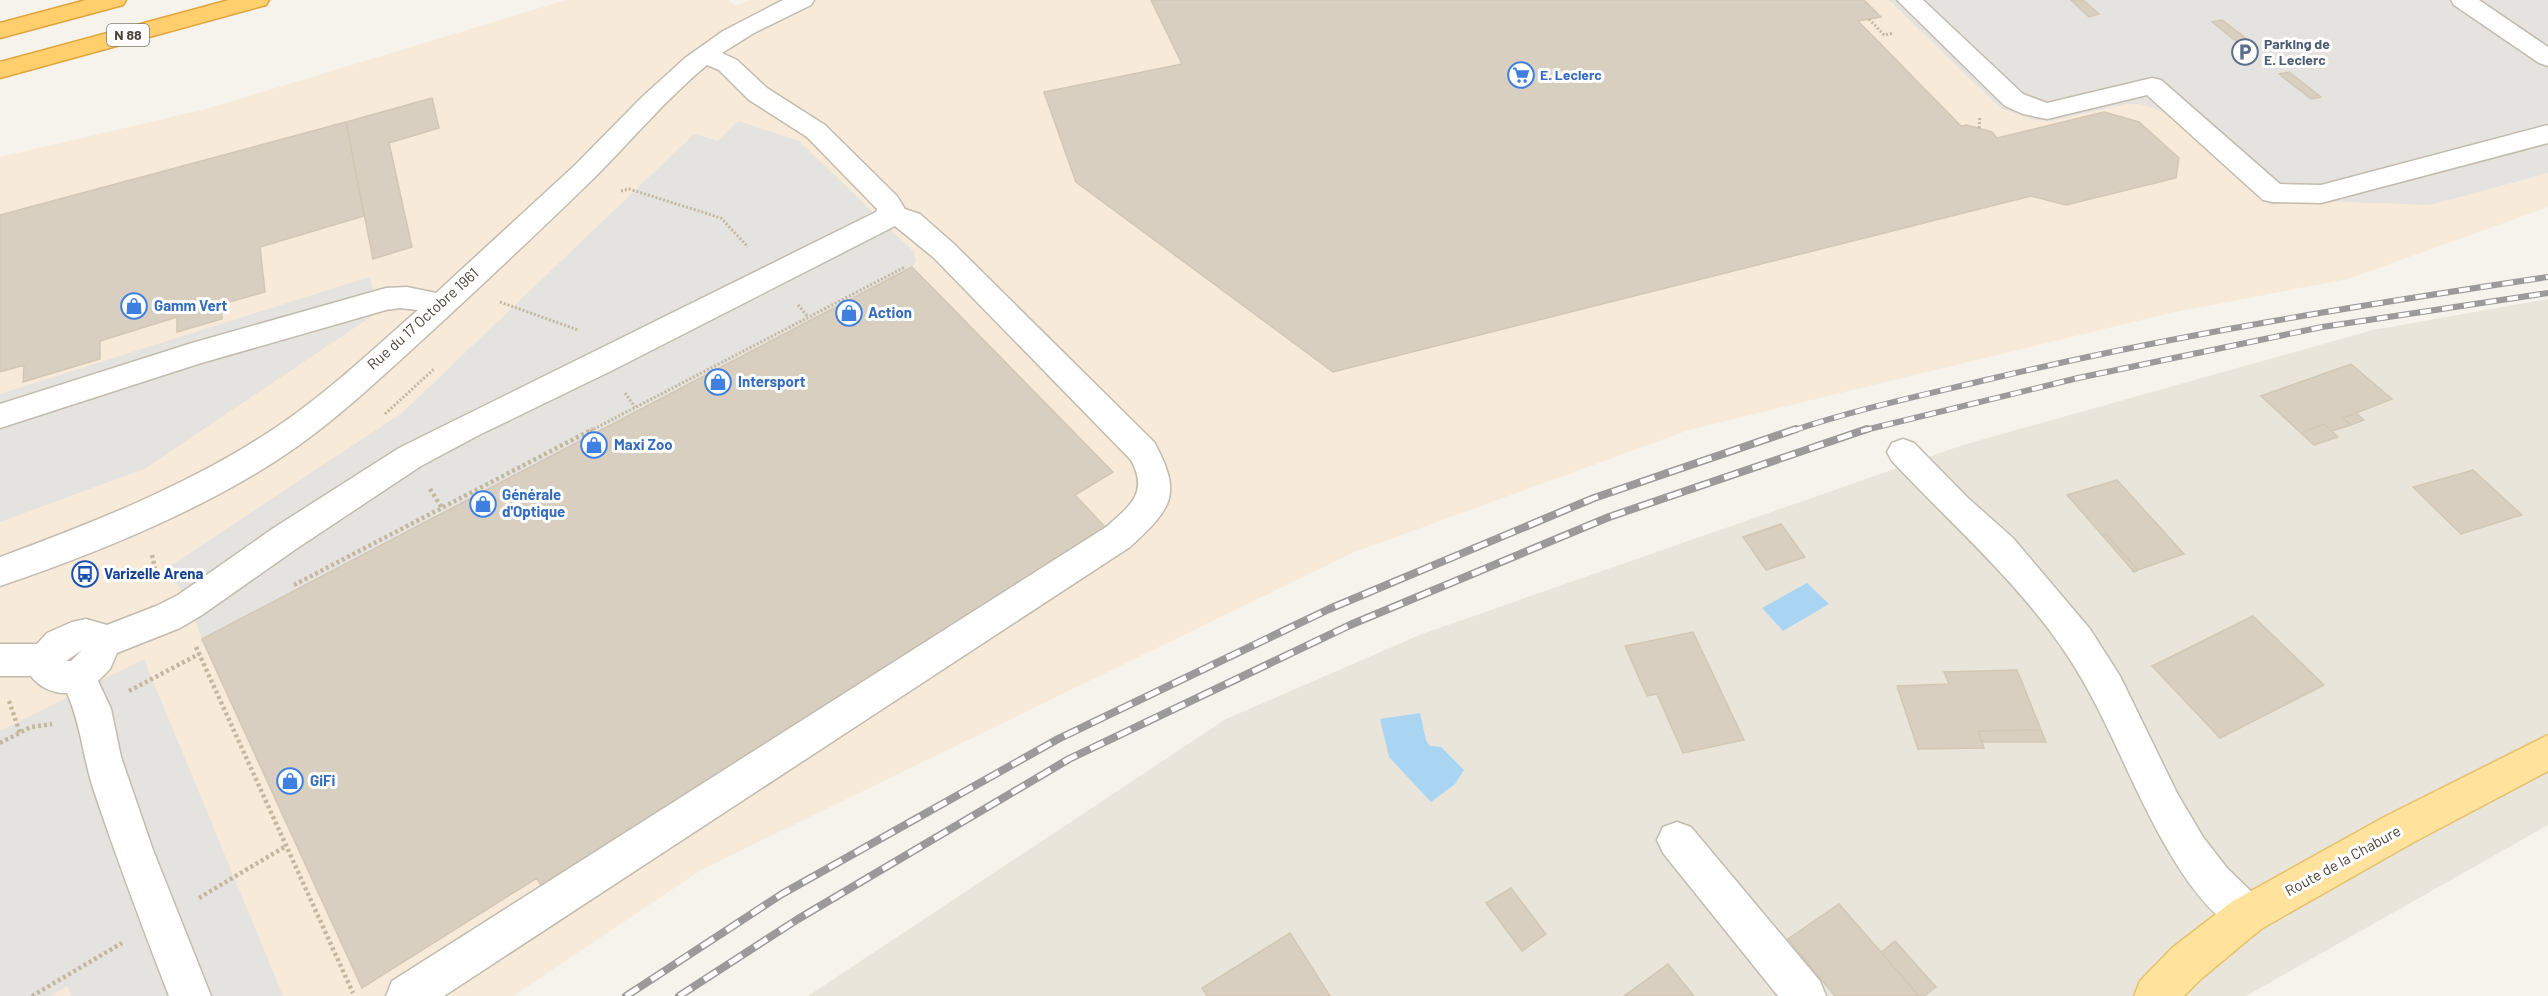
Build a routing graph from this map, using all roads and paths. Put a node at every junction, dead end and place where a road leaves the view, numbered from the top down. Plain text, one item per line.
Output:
1 (114, 0) edge
2 (257, 0) edge
3 (802, 0) edge
4 (1909, 0) edge
5 (2463, 0) edge
6 (1869, 19) dead end
7 (0, 31) edge
8 (1902, 31) dead end
9 (705, 55) junction
10 (2548, 58) edge
11 (0, 70) edge
12 (2548, 134) edge
13 (614, 198) dead end
14 (886, 219) junction
15 (773, 276) junction
16 (504, 303) dead end
17 (441, 305) junction
18 (495, 310) dead end
19 (808, 317) junction
20 (436, 366) dead end
21 (385, 414) dead end
22 (0, 416) edge
23 (1904, 452) dead end
24 (0, 572) edge
25 (286, 589) dead end
26 (192, 638) dead end
27 (0, 660) edge
28 (62, 667) junction
29 (3, 694) dead end
30 (20, 733) dead end
31 (2548, 752) edge
32 (1677, 840) dead end
33 (2247, 915) junction
34 (353, 993) dead end
35 (189, 996) edge
36 (407, 996) edge
37 (1805, 996) edge
38 (2155, 996) edge

1 - 7 highway, N 88
2 - 11 highway, N 88
3 - 9 street, Rue du 17 Octobre 1961
4 - 12 street
5 - 10 street
6 - 8 path
9 - 14 street
9 - 17 street, Rue du 17 Octobre 1961
13 - 15 path
14 - 15 street
14 - 19 path
14 - 36 street
15 - 19 path
15 - 28 street
16 - 18 path
17 - 22 street
17 - 24 street, Rue du 17 Octobre 1961
19 - 25 path
20 - 21 path
23 - 33 street
26 - 34 path
27 - 28 street
28 - 35 street
29 - 30 path
31 - 33 main road, Route de la Chabure
32 - 37 street
33 - 38 main road, Route de la Chabure

